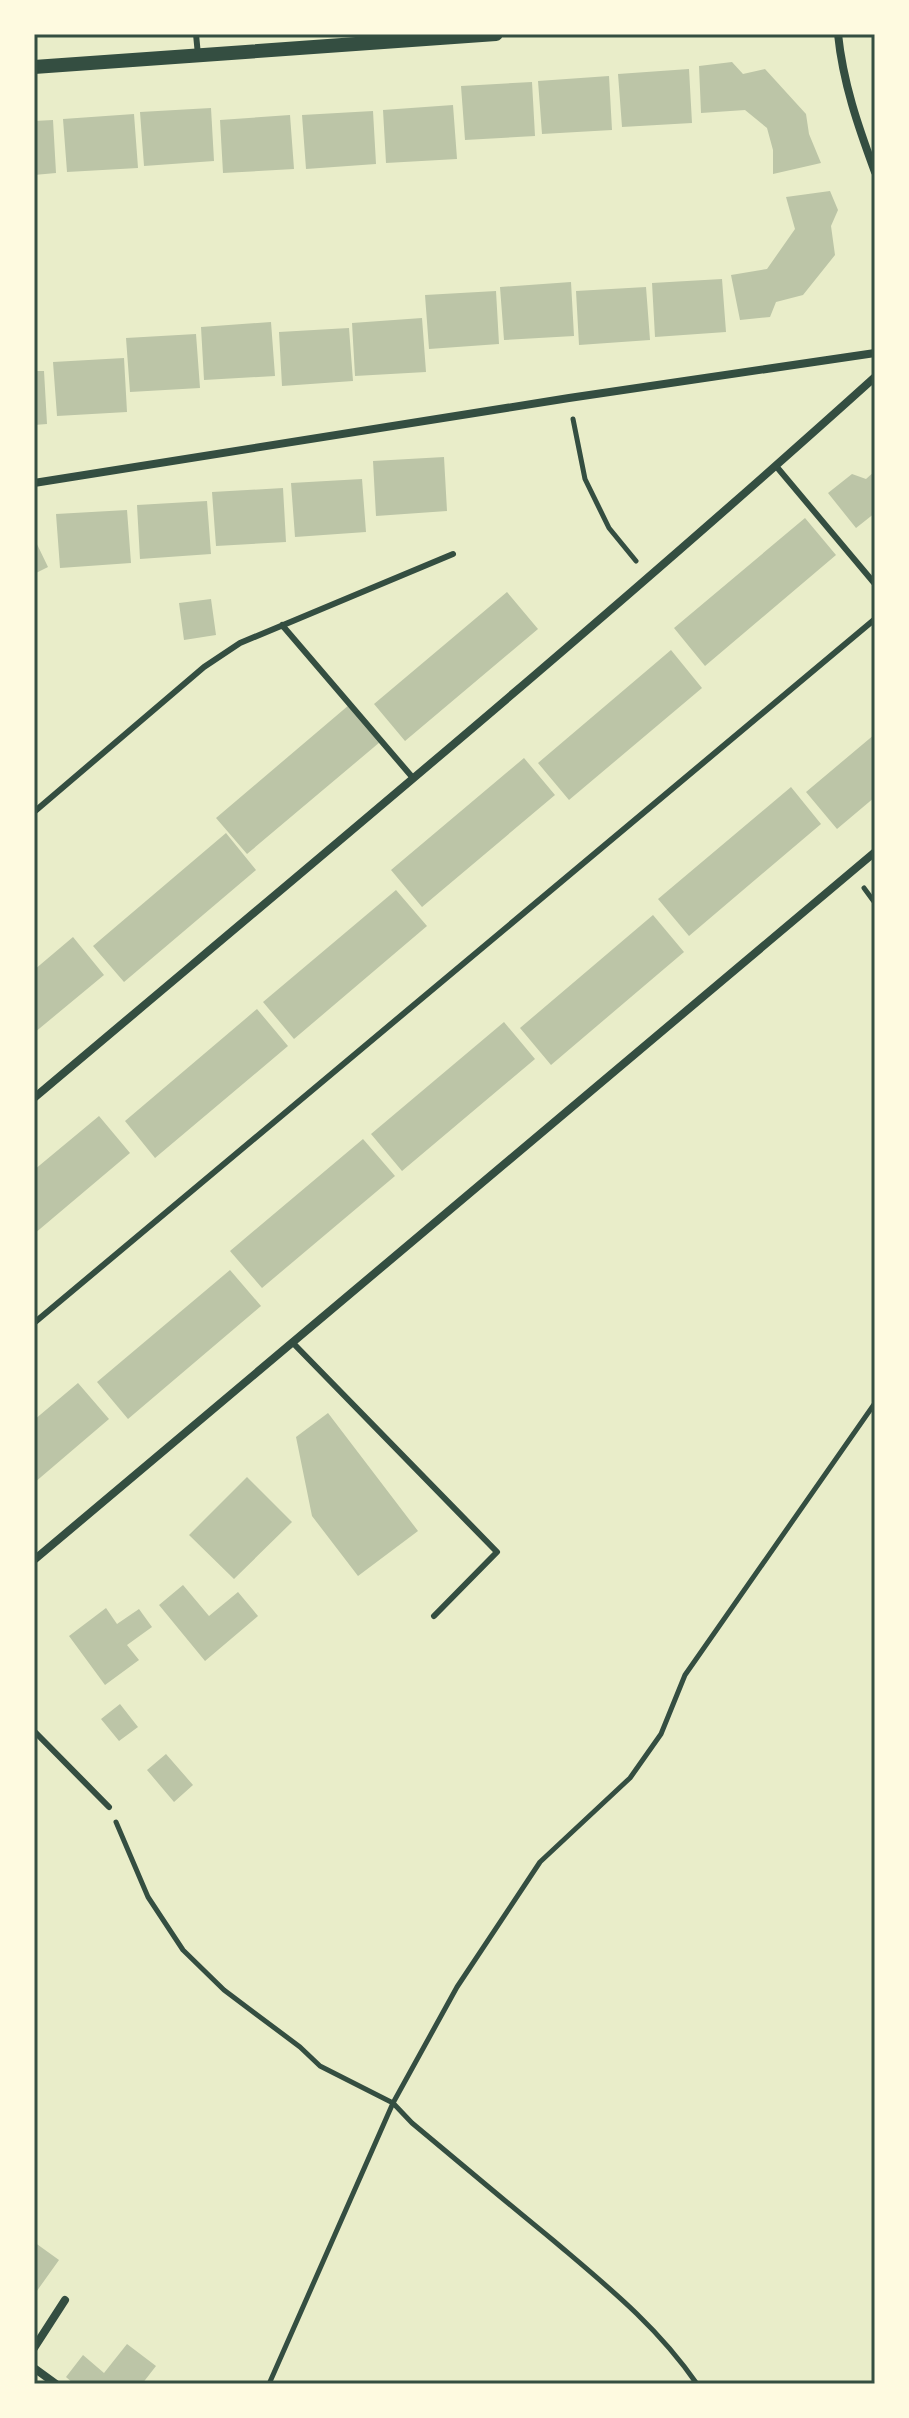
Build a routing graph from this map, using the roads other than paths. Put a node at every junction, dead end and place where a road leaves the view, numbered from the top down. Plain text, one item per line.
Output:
1 (196, 34) edge
2 (496, 34) edge
3 (838, 34) edge
4 (412, 36) edge
5 (198, 55) junction
6 (34, 67) edge
7 (875, 172) edge
8 (875, 353) edge
9 (875, 377) edge
10 (776, 466) junction
11 (34, 483) edge
12 (453, 554) dead end
13 (875, 584) edge
14 (875, 619) edge
15 (282, 625) junction
16 (413, 778) junction
17 (34, 812) edge
18 (875, 852) edge
19 (34, 1098) edge
20 (34, 1323) edge
21 (292, 1342) junction
22 (34, 1560) edge
23 (434, 1616) dead end
24 (34, 1731) edge
25 (109, 1807) road end
26 (65, 2300) dead end
27 (34, 2348) edge
28 (34, 2368) edge
29 (56, 2384) edge

1 - 5 lane
2 - 4 street
3 - 7 street
4 - 5 street
5 - 6 street
8 - 11 street
9 - 10 street
10 - 13 lane
10 - 16 street
12 - 15 lane
14 - 20 lane
15 - 16 lane
15 - 17 lane
16 - 19 street
18 - 21 street
21 - 22 street
21 - 23 lane
24 - 25 lane
26 - 27 street
28 - 29 street

